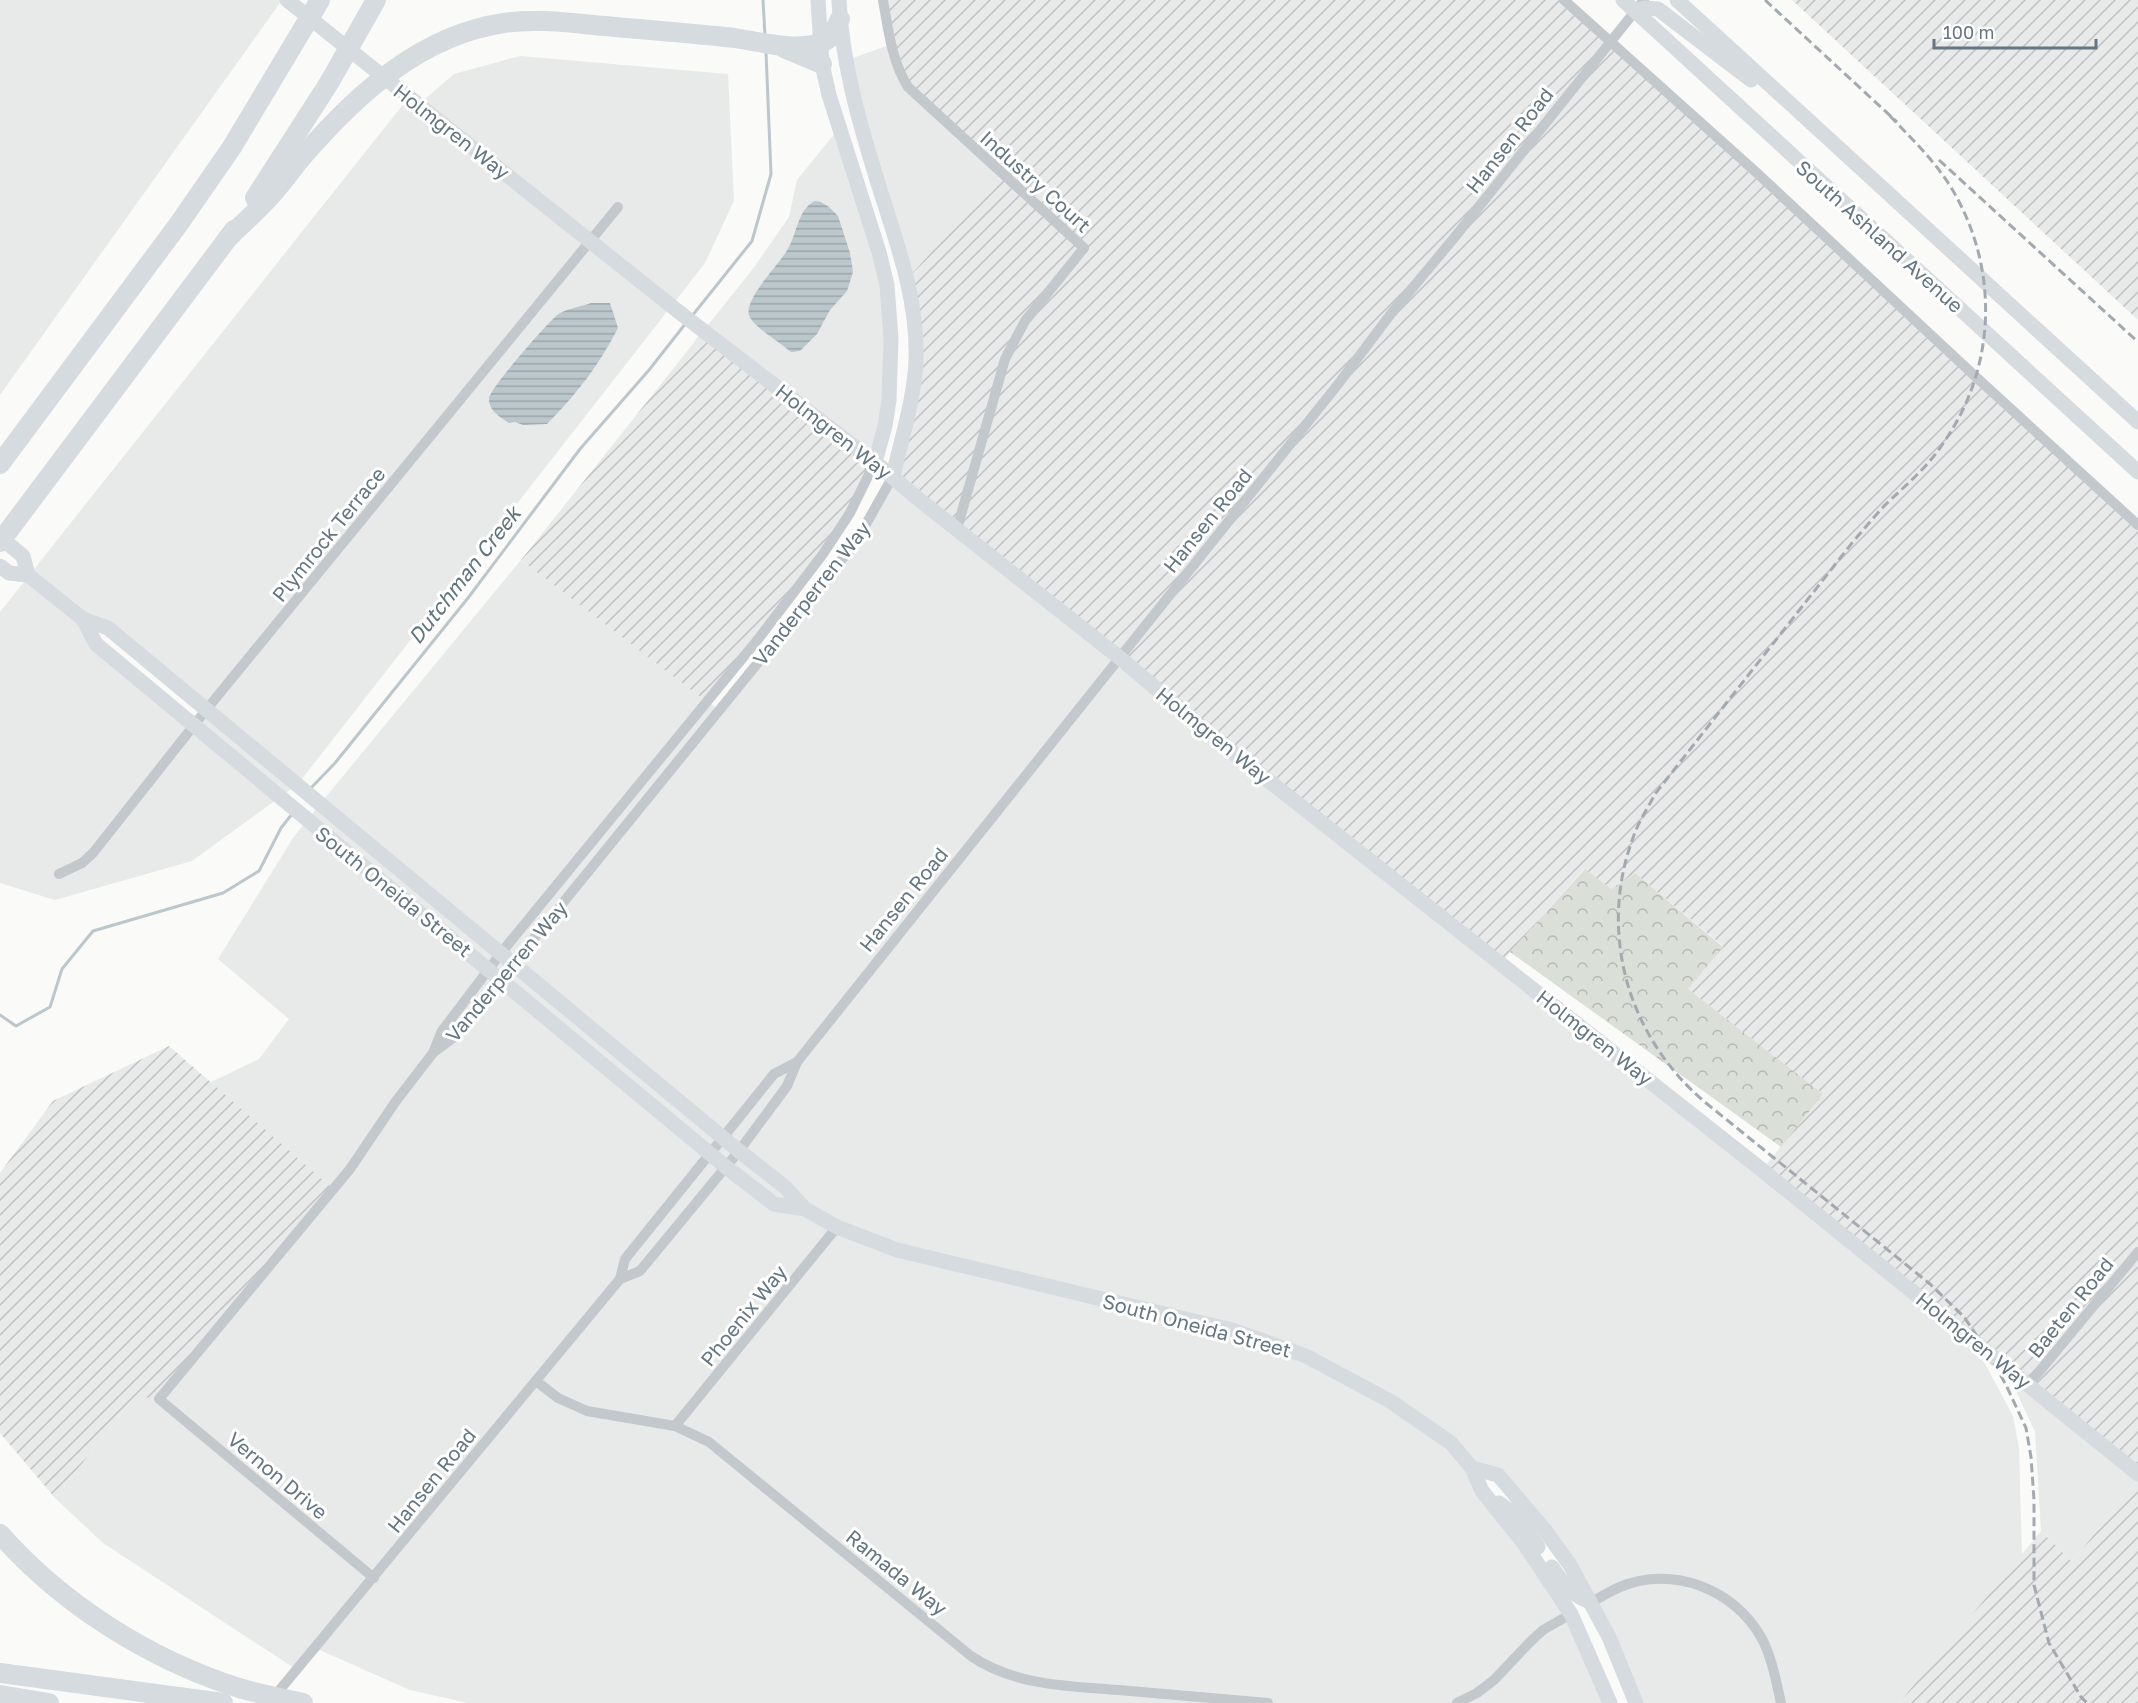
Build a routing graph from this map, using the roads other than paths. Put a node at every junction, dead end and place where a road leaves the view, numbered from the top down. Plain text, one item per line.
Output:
1 (287, 0) edge
2 (308, 0) edge
3 (320, 0) edge
4 (376, 0) edge
5 (818, 0) edge
6 (883, 0) edge
7 (1564, 0) edge
8 (1623, 0) edge
9 (1677, 0) edge
10 (1639, 5) edge
11 (840, 10) edge
12 (820, 42) junction
13 (1610, 42) junction
14 (782, 46) junction
15 (292, 48) junction
16 (822, 64) junction
17 (1782, 96) junction
18 (618, 207) dead end
19 (227, 239) junction
20 (591, 241) junction
21 (2138, 422) edge
22 (875, 462) junction
23 (0, 464) edge
24 (2138, 471) edge
25 (893, 476) junction
26 (2138, 525) edge
27 (957, 529) junction
28 (0, 537) edge
29 (0, 542) edge
30 (0, 566) edge
31 (28, 575) junction
32 (83, 619) junction
33 (1120, 658) junction
34 (206, 710) junction
35 (194, 725) junction
36 (59, 874) dead end
37 (501, 954) junction
38 (514, 963) junction
39 (495, 974) junction
40 (797, 1062) junction
41 (723, 1138) junction
42 (739, 1151) junction
43 (710, 1154) junction
44 (726, 1167) junction
45 (805, 1209) junction
46 (837, 1227) junction
47 (2138, 1252) edge
48 (620, 1279) junction
49 (536, 1381) junction
50 (2029, 1384) junction
51 (159, 1399) joint
52 (675, 1426) junction
53 (1472, 1468) junction
54 (2138, 1474) edge
55 (1482, 1491) junction
56 (0, 1534) edge
57 (374, 1578) junction
58 (1592, 1602) junction
59 (1571, 1614) junction
60 (0, 1673) edge
61 (0, 1695) edge
62 (49, 1703) edge
63 (223, 1703) edge
64 (269, 1703) edge
65 (303, 1703) edge
66 (1268, 1703) edge
67 (1457, 1703) edge
68 (1610, 1703) edge
69 (1634, 1703) edge
70 (1782, 1703) edge

1 - 20 street, Holmgren Way
2 - 15 highway
3 - 15 highway
4 - 19 highway
5 - 12 street, Vanderperren Way
6 - 27 street, Industry Court
7 - 13 street
8 - 10 street, South Ashland Avenue
9 - 17 street, South Ashland Avenue
10 - 13 street, Hansen Road
10 - 17 street
10 - 24 street, South Ashland Avenue
11 - 12 highway
11 - 25 street, Vanderperren Way
12 - 14 highway
12 - 16 street, Vanderperren Way
13 - 26 street
13 - 33 street, Hansen Road
14 - 16 highway
14 - 19 highway
15 - 23 highway
16 - 22 street, Vanderperren Way
17 - 21 street, South Ashland Avenue
18 - 20 street, Plymrock Terrace
19 - 29 highway
20 - 22 street, Holmgren Way
20 - 34 street, Plymrock Terrace
22 - 25 street, Holmgren Way
22 - 37 street, Vanderperren Way
25 - 27 street, Holmgren Way
25 - 38 street, Vanderperren Way
27 - 33 street, Holmgren Way
28 - 31 street, South Oneida Street
30 - 31 street, South Oneida Street
31 - 32 street, South Oneida Street
32 - 34 street, South Oneida Street
32 - 35 street, South Oneida Street
33 - 40 street, Hansen Road
33 - 50 street, Holmgren Way
34 - 35 street, Plymrock Terrace
34 - 37 street, South Oneida Street
35 - 36 street, Plymrock Terrace
35 - 39 street, South Oneida Street
37 - 38 street, South Oneida Street
37 - 39 street, Vanderperren Way
38 - 39 street, Vanderperren Way
38 - 41 street, South Oneida Street
39 - 43 street, South Oneida Street
39 - 51 street, Vanderperren Way
40 - 41 street, Hansen Road
40 - 42 street, Hansen Road
41 - 42 street, South Oneida Street
41 - 43 street, Hansen Road
42 - 44 street, Hansen Road
42 - 45 street, South Oneida Street
43 - 44 street, South Oneida Street
43 - 48 street, Hansen Road
44 - 45 street, South Oneida Street
44 - 48 street, Hansen Road
45 - 46 street, South Oneida Street
46 - 52 street, Phoenix Way
46 - 53 street, South Oneida Street
47 - 50 street, Baeten Road
48 - 49 street, Hansen Road
49 - 52 street, Ramada Way
49 - 57 street, Hansen Road
50 - 54 street, Holmgren Way
51 - 57 street, Vernon Drive
52 - 66 street, Ramada Way
53 - 55 street, South Oneida Street
53 - 58 street
55 - 58 street
55 - 59 street, South Oneida Street
56 - 65 highway
57 - 64 street, Hansen Road
58 - 69 street
58 - 70 street
59 - 67 street
59 - 68 street, South Oneida Street
59 - 69 street
60 - 63 highway
61 - 62 highway

